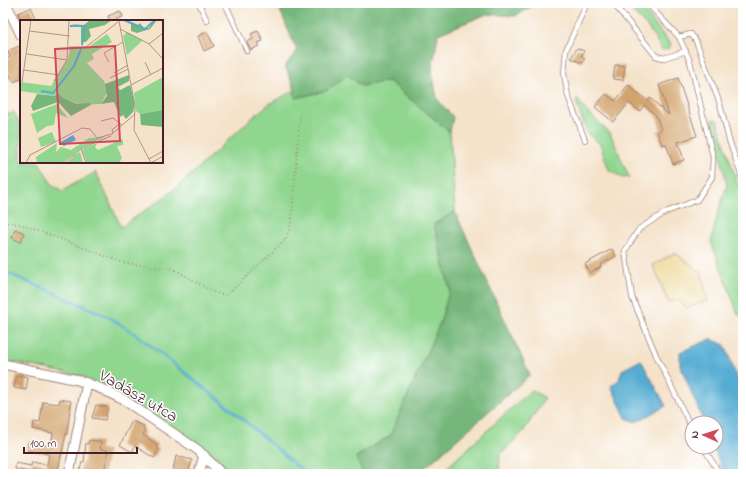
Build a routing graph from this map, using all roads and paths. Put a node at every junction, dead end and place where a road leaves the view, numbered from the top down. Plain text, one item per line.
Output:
1 (6, 3) edge
2 (199, 3) edge
3 (225, 3) edge
4 (587, 3) edge
5 (613, 3) edge
6 (647, 3) edge
7 (208, 21) dead end
8 (20, 33) edge
9 (679, 37) junction
10 (686, 50) junction
11 (247, 51) dead end
12 (300, 115) dead end
13 (585, 140) dead end
14 (743, 180) edge
15 (3, 222) edge
16 (3, 364) edge
17 (87, 383) junction
18 (685, 415) edge
19 (204, 455) junction
20 (708, 455) edge
21 (69, 474) edge
22 (199, 474) edge
23 (222, 474) edge
24 (720, 474) edge

1 - 8 street
2 - 7 lane
3 - 11 lane
4 - 13 lane
5 - 10 lane
6 - 9 lane
9 - 10 lane
9 - 14 lane
10 - 18 lane
12 - 15 path
16 - 17 street, Vadász utca
17 - 19 street, Vadász utca
17 - 21 street
19 - 22 street
19 - 23 street, Vadász utca
20 - 24 lane

